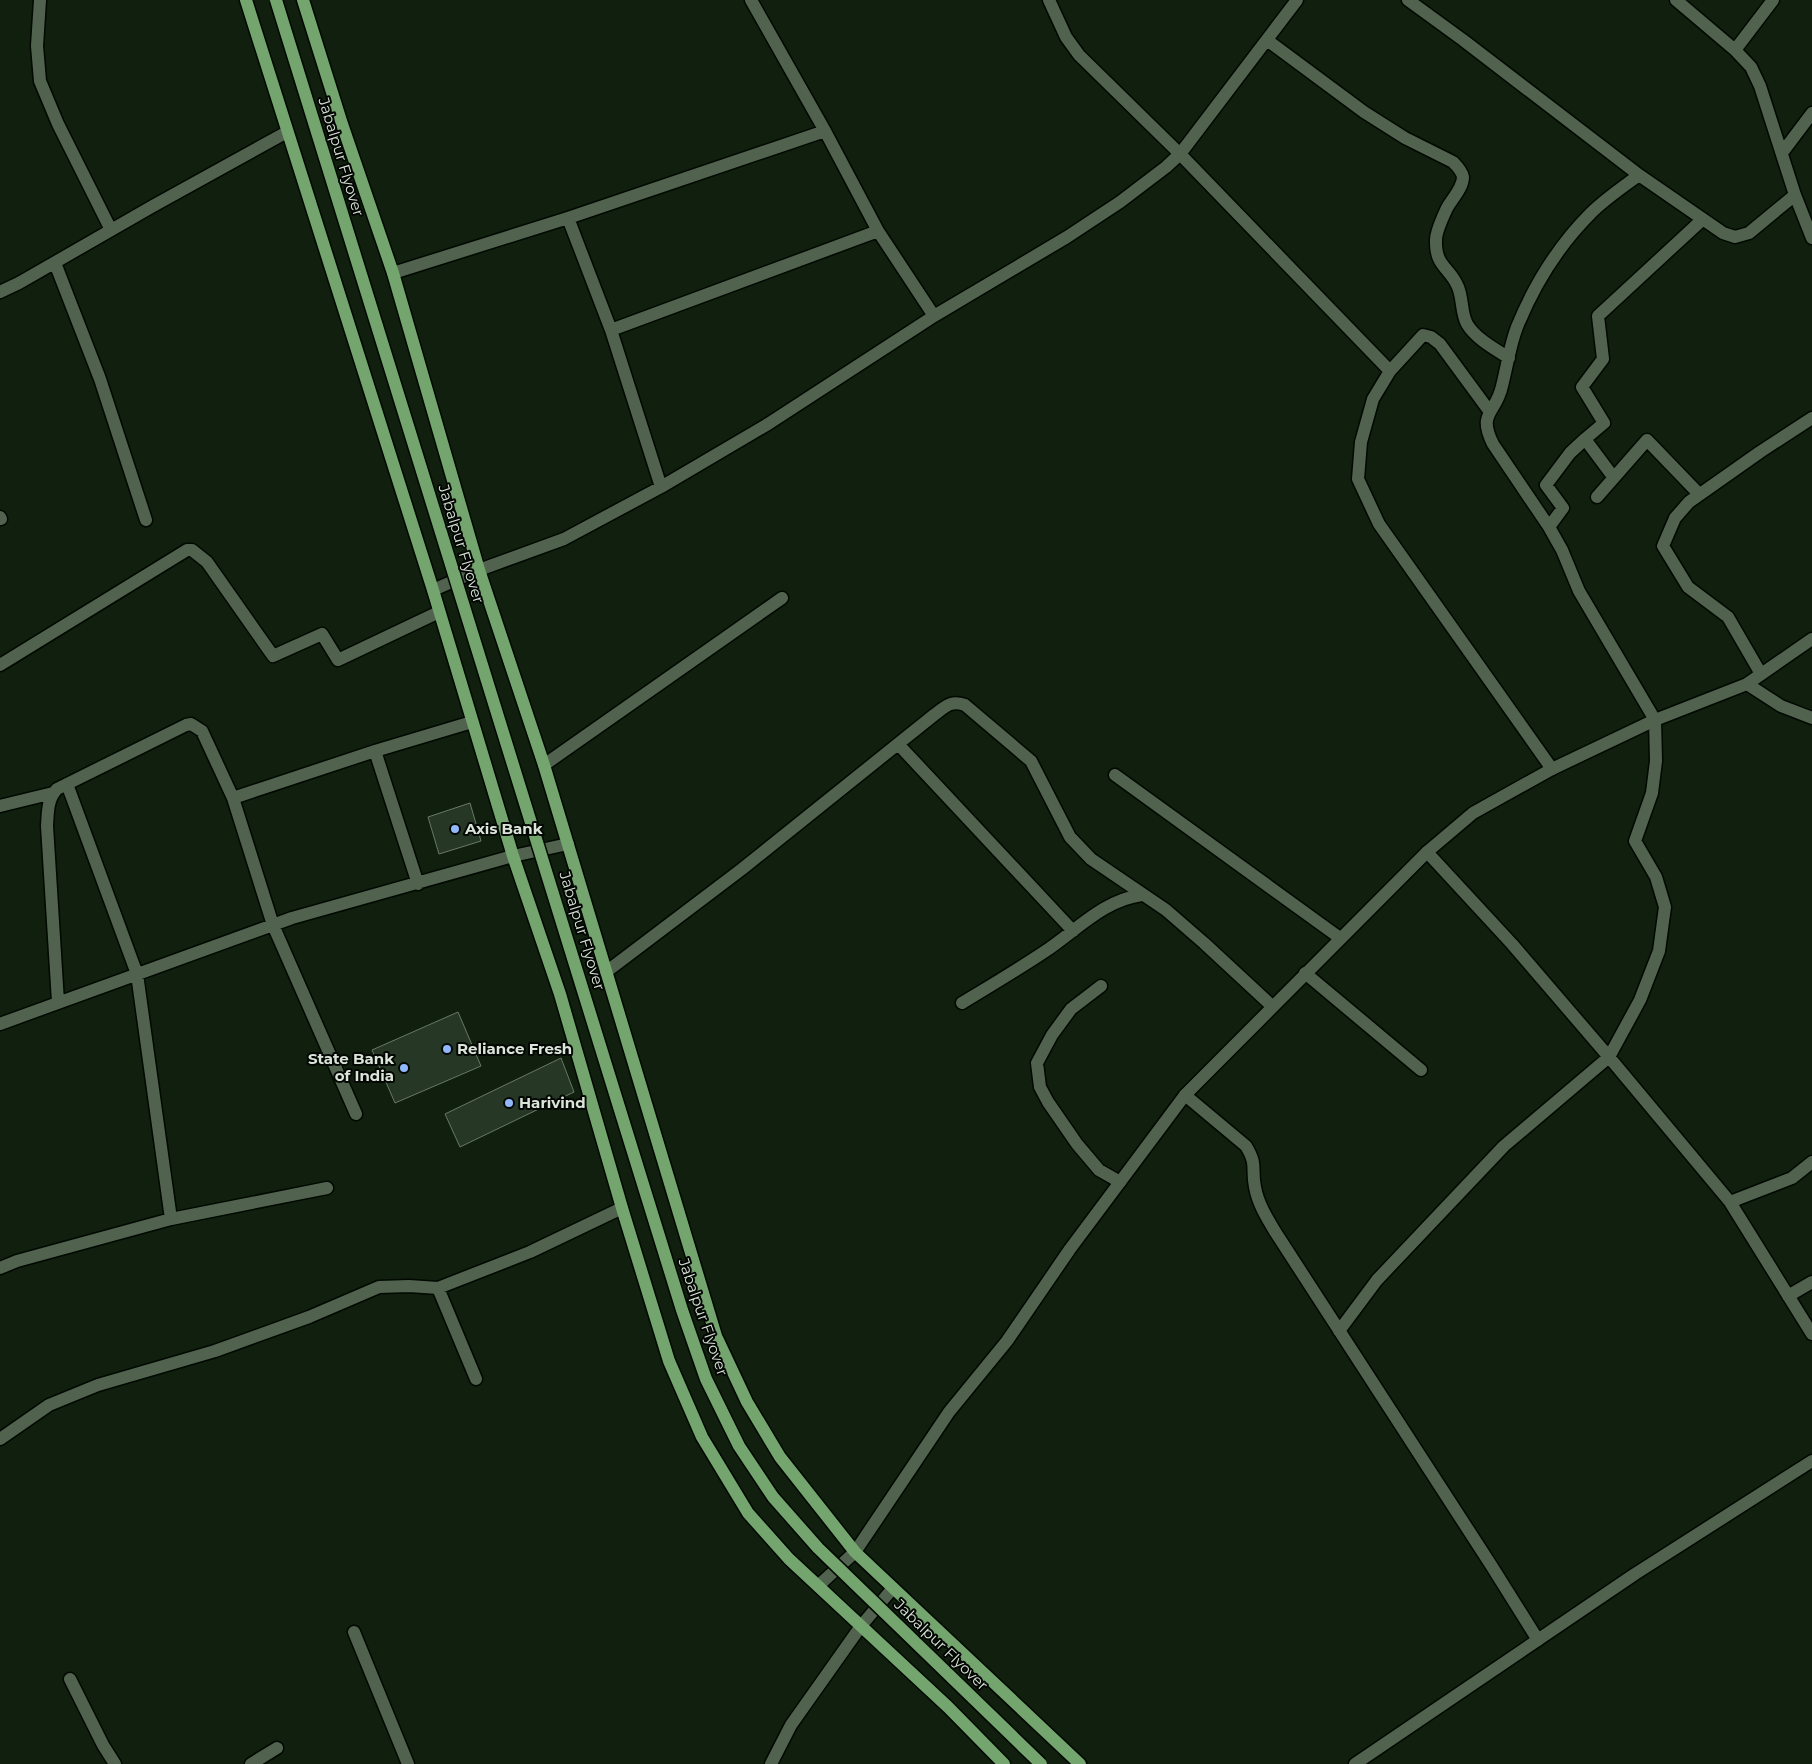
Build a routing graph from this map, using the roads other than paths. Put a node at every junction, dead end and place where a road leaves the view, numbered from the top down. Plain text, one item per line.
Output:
1 (40, 0) edge
2 (246, 0) edge
3 (276, 0) edge
4 (303, 0) edge
5 (751, 0) edge
6 (1049, 0) edge
7 (1297, 0) edge
8 (1408, 0) edge
9 (1676, 0) edge
10 (1773, 0) edge
11 (1266, 40) junction
12 (1735, 50) junction
13 (1812, 113) edge
14 (825, 131) junction
15 (287, 132) junction
16 (1782, 153) junction
17 (1180, 154) junction
18 (1639, 175) junction
19 (1796, 195) junction
20 (568, 218) junction
21 (1703, 219) junction
22 (112, 230) junction
23 (878, 231) junction
24 (1812, 238) edge
25 (54, 263) junction
26 (393, 274) junction
27 (0, 292) edge
28 (934, 316) junction
29 (611, 330) junction
30 (1509, 358) junction
31 (1390, 371) junction
32 (1490, 412) junction
33 (1812, 418) edge
34 (1585, 439) junction
35 (1614, 478) junction
36 (661, 487) junction
37 (1699, 494) junction
38 (1597, 497) dead end
39 (146, 520) dead end
40 (1549, 527) junction
41 (480, 570) junction
42 (433, 590) junction
43 (782, 598) dead end
44 (439, 612) junction
45 (1812, 639) edge
46 (0, 666) edge
47 (1761, 674) junction
48 (1746, 684) junction
49 (1812, 718) edge
50 (1654, 720) junction
51 (472, 722) junction
52 (898, 744) junction
53 (375, 751) junction
54 (544, 765) junction
55 (1552, 769) junction
56 (1114, 776) dead end
57 (67, 784) junction
58 (53, 793) junction
59 (233, 798) junction
60 (0, 806) edge
61 (568, 844) junction
62 (1427, 852) junction
63 (513, 856) junction
64 (418, 884) junction
65 (1142, 894) junction
66 (273, 925) junction
67 (1073, 931) junction
68 (1340, 938) junction
69 (606, 972) junction
70 (1304, 973) junction
71 (138, 974) junction
72 (1101, 986) dead end
73 (58, 1002) junction
74 (962, 1002) dead end
75 (1272, 1006) junction
76 (0, 1024) edge
77 (1610, 1057) junction
78 (1421, 1070) dead end
79 (1185, 1094) junction
80 (356, 1114) dead end
81 (1812, 1162) edge
82 (1120, 1182) junction
83 (327, 1188) dead end
84 (1730, 1202) junction
85 (622, 1208) junction
86 (171, 1219) junction
87 (0, 1268) edge
88 (1812, 1282) edge
89 (438, 1288) junction
90 (1788, 1296) junction
91 (1339, 1331) junction
92 (1812, 1334) edge
93 (476, 1379) dead end
94 (0, 1439) edge
95 (1812, 1461) edge
96 (855, 1552) junction
97 (818, 1586) junction
98 (893, 1588) junction
99 (861, 1626) junction
100 (354, 1632) dead end
101 (1538, 1640) junction
102 (70, 1679) dead end
103 (277, 1748) dead end
104 (115, 1764) edge
105 (251, 1764) edge
106 (408, 1764) edge
107 (771, 1764) edge
108 (1004, 1764) edge
109 (1041, 1764) edge
110 (1080, 1764) edge
111 (1356, 1764) edge

1 - 22 street
2 - 15 main road
3 - 109 main road, Jabalpur Flyover, bridge
4 - 26 main road
5 - 14 street
6 - 17 street
7 - 11 street
8 - 18 street
9 - 12 street
10 - 12 street
11 - 17 street
11 - 30 street
12 - 16 street
13 - 16 street
14 - 20 street
14 - 23 street
15 - 22 street
15 - 42 main road
16 - 19 street
17 - 28 street
17 - 31 street
18 - 21 street
18 - 30 street
19 - 21 street
19 - 24 street
20 - 26 street
20 - 29 street
21 - 34 street
22 - 25 street
23 - 28 street
23 - 29 street
25 - 27 street
25 - 39 street
26 - 41 main road
28 - 36 street
29 - 36 street
30 - 32 street
31 - 32 street
31 - 55 street
32 - 40 street
33 - 37 street
34 - 35 street
34 - 40 street
35 - 37 street
35 - 38 street
36 - 41 street
37 - 47 street
40 - 50 street
41 - 42 street
41 - 54 main road
42 - 44 main road
43 - 54 street
44 - 46 street
44 - 51 main road
45 - 47 street
47 - 48 street
48 - 49 street
48 - 50 street
50 - 55 street
50 - 77 street
51 - 53 street
51 - 63 main road
52 - 65 street
52 - 67 street
52 - 69 street
53 - 59 street
53 - 64 street
54 - 61 main road
55 - 62 street
56 - 68 street
57 - 58 street
57 - 59 street
57 - 71 street
58 - 60 street
58 - 73 street
59 - 66 street
61 - 63 street
61 - 69 main road
62 - 68 street
62 - 77 street
63 - 64 street
63 - 85 main road
64 - 66 street
65 - 67 street
65 - 75 street
66 - 71 street
66 - 80 street
67 - 74 street
68 - 70 street
69 - 96 main road
70 - 75 street
70 - 78 street
71 - 73 street
71 - 86 street
72 - 82 street
73 - 76 street
75 - 79 street
77 - 84 street
77 - 91 street
79 - 82 street
79 - 91 street
81 - 84 street
82 - 96 street
83 - 86 street
84 - 90 street
85 - 89 street
85 - 97 main road
86 - 87 street
88 - 90 street
89 - 93 street
89 - 94 street
90 - 92 street
91 - 101 street
95 - 101 street
96 - 97 street
96 - 98 main road
97 - 99 main road
98 - 99 street
98 - 110 main road
99 - 107 street
99 - 108 main road
100 - 106 street
101 - 111 street
102 - 104 street
103 - 105 street

